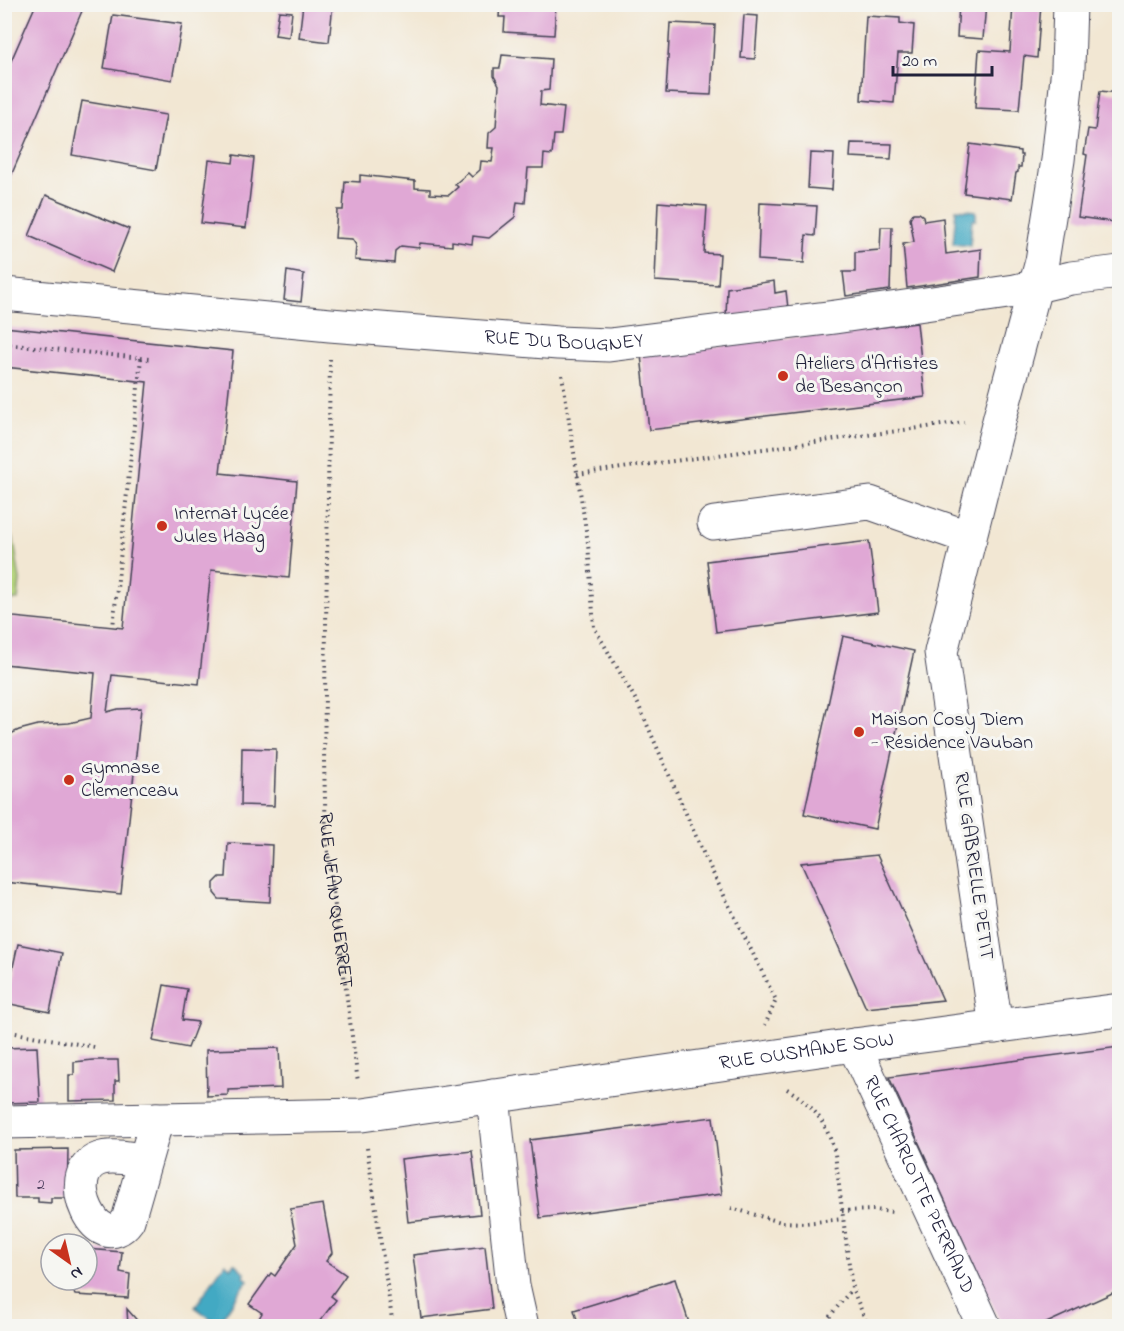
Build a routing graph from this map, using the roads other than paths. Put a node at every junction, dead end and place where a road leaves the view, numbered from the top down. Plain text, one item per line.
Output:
1 (1070, 4) edge
2 (1119, 272) edge
3 (1034, 287) junction
4 (4, 294) edge
5 (714, 523) dead end
6 (967, 551) junction
7 (1119, 1011) edge
8 (996, 1027) junction
9 (854, 1046) junction
10 (493, 1096) junction
11 (157, 1119) junction
12 (4, 1122) edge
13 (145, 1160) dead end
14 (522, 1326) edge
15 (984, 1326) edge

1 - 3 street, RUE GABRIELLE PETIT
2 - 3 street, RUE DU BOUGNEY
3 - 4 street, RUE DU BOUGNEY
3 - 6 street, RUE GABRIELLE PETIT
5 - 6 street
6 - 8 street, RUE GABRIELLE PETIT
7 - 8 street, RUE OUSMANE SOW
8 - 9 street, RUE OUSMANE SOW
9 - 10 street, RUE OUSMANE SOW
9 - 15 street, RUE CHARLOTTE PERRIAND
10 - 11 street, RUE OUSMANE SOW
10 - 14 street
11 - 12 street
11 - 13 street

